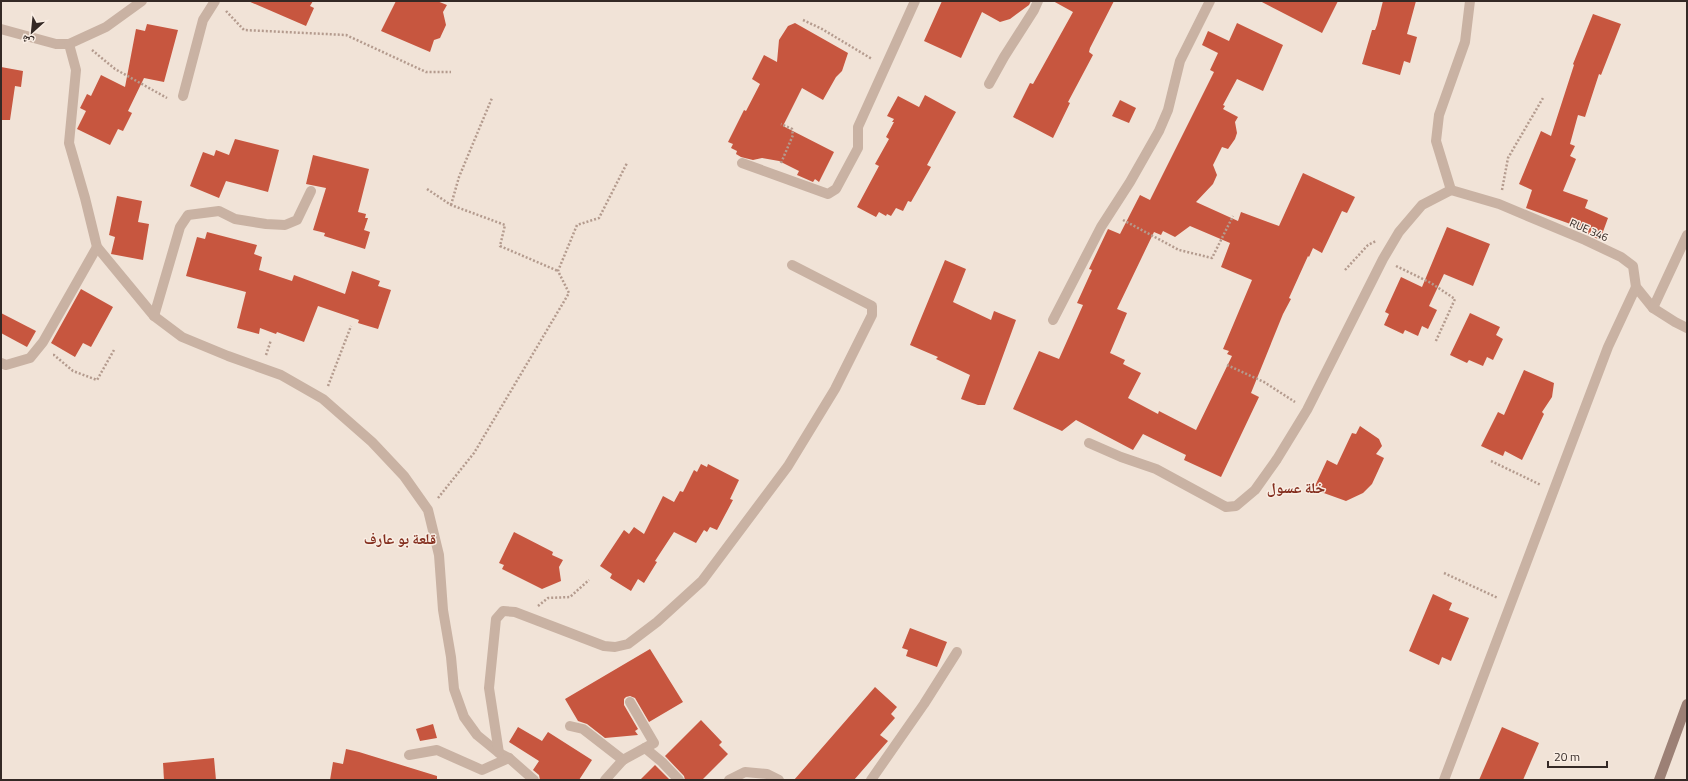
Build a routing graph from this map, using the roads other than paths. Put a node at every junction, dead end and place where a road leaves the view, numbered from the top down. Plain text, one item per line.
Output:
1 (142, 1) edge
2 (215, 1) edge
3 (914, 1) edge
4 (1038, 1) edge
5 (1210, 1) edge
6 (1470, 1) edge
7 (1, 28) edge
8 (74, 42) junction
9 (989, 84) dead end
10 (183, 96) dead end
11 (742, 163) dead end
12 (1451, 190) junction
13 (311, 191) dead end
14 (1687, 235) edge
15 (97, 247) junction
16 (792, 265) dead end
17 (1636, 287) junction
18 (1653, 308) junction
19 (154, 316) junction
20 (1053, 320) dead end
21 (1687, 328) edge
22 (1, 363) edge
23 (1089, 443) dead end
24 (957, 652) dead end
25 (630, 702) dead end
26 (1687, 704) edge
27 (570, 726) dead end
28 (645, 748) junction
29 (499, 752) junction
30 (409, 755) dead end
31 (509, 758) junction
32 (623, 760) junction
33 (534, 780) edge
34 (605, 780) edge
35 (679, 780) edge
36 (729, 780) edge
37 (778, 780) edge
38 (871, 780) edge
39 (1444, 780) edge
40 (1659, 780) edge

1 - 8 street
2 - 10 street
3 - 11 street
4 - 9 street
5 - 20 street
6 - 12 street
7 - 8 street
8 - 15 street
12 - 17 street, RUE 346
12 - 23 street
13 - 19 street
14 - 18 street
15 - 19 street
15 - 22 street
16 - 29 street
17 - 18 street
17 - 39 street
18 - 21 street
19 - 29 street
24 - 38 street
25 - 28 street
26 - 40 main road
27 - 32 street
28 - 32 street
28 - 35 street
29 - 31 street
30 - 31 street
31 - 33 street
32 - 34 street
36 - 37 street

